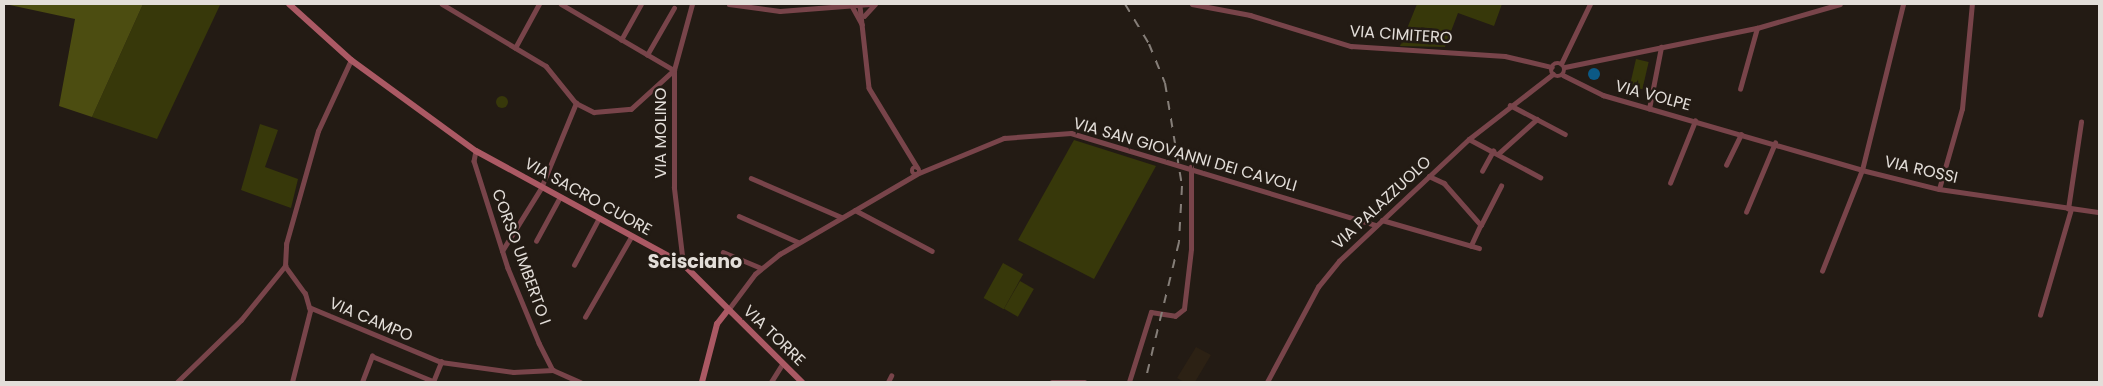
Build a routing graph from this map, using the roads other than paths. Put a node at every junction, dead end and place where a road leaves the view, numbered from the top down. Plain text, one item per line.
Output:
1 (442, 4) edge
2 (538, 4) edge
3 (561, 4) edge
4 (641, 4) edge
5 (692, 4) edge
6 (728, 4) edge
7 (870, 4) edge
8 (875, 4) edge
9 (1192, 4) edge
10 (1590, 4) edge
11 (1840, 4) edge
12 (1904, 4) edge
13 (1972, 4) edge
14 (288, 5) edge
15 (852, 6) junction
16 (860, 6) junction
17 (674, 8) dead end
18 (863, 17) junction
19 (862, 24) junction
20 (1757, 28) junction
21 (621, 40) junction
22 (1661, 47) junction
23 (515, 48) junction
24 (647, 55) junction
25 (351, 60) junction
26 (1563, 65) junction
27 (1552, 68) junction
28 (674, 70) junction
29 (1553, 74) junction
30 (1562, 76) junction
31 (1740, 89) dead end
32 (576, 103) junction
33 (1510, 105) junction
34 (1649, 109) junction
35 (1537, 119) junction
36 (1695, 121) junction
37 (2081, 122) dead end
38 (1565, 134) dead end
39 (1741, 134) junction
40 (1469, 139) junction
41 (1775, 143) junction
42 (476, 150) junction
43 (1495, 152) junction
44 (1726, 165) dead end
45 (1192, 167) junction
46 (916, 170) junction
47 (1862, 170) junction
48 (1482, 171) dead end
49 (1429, 176) junction
50 (1540, 177) dead end
51 (751, 178) dead end
52 (1670, 183) dead end
53 (1501, 186) dead end
54 (541, 188) junction
55 (1939, 189) junction
56 (560, 197) junction
57 (2069, 209) junction
58 (855, 210) junction
59 (1746, 212) dead end
60 (2099, 212) edge
61 (739, 216) dead end
62 (599, 218) junction
63 (841, 218) junction
64 (1382, 220) junction
65 (1376, 225) junction
66 (1482, 225) junction
67 (631, 237) junction
68 (536, 240) dead end
69 (798, 242) junction
70 (1471, 246) junction
71 (1479, 248) dead end
72 (502, 251) junction
73 (932, 251) dead end
74 (723, 252) dead end
75 (683, 264) junction
76 (574, 265) dead end
77 (285, 266) junction
78 (761, 268) junction
79 (1822, 271) dead end
80 (309, 307) junction
81 (727, 311) junction
82 (2040, 315) dead end
83 (585, 317) dead end
84 (442, 362) junction
85 (783, 363) junction
86 (553, 370) junction
87 (891, 376) dead end
88 (571, 380) edge
89 (178, 382) edge
90 (292, 382) edge
91 (362, 382) edge
92 (433, 382) edge
93 (580, 382) edge
94 (702, 382) edge
95 (771, 382) edge
96 (802, 382) edge
97 (888, 382) edge
98 (1052, 382) edge
99 (1086, 382) edge
100 (1129, 382) edge
101 (1267, 382) edge

1 - 23 street
2 - 23 street
3 - 21 street
4 - 21 street
5 - 28 street, VIA MOLINO
6 - 15 street
7 - 16 street
8 - 18 street
9 - 27 street, VIA CIMITERO
10 - 26 street
11 - 20 street
12 - 47 street
13 - 55 street
14 - 25 street, VIA SACRO CUORE
15 - 16 street
15 - 19 street
16 - 18 street
17 - 24 street
18 - 19 street
19 - 46 street
20 - 22 street
20 - 31 street
21 - 24 street
22 - 26 street
22 - 34 street
23 - 32 street
24 - 28 street
25 - 42 street, VIA SACRO CUORE
25 - 77 street
26 - 27 street
26 - 30 street
27 - 29 street
28 - 32 street
28 - 75 street, VIA MOLINO
29 - 30 street, VIA VOLPE
29 - 33 street, VIA PALAZZUOLO
30 - 34 street, VIA VOLPE
32 - 54 street
33 - 35 street
33 - 40 street, VIA PALAZZUOLO
34 - 36 street, VIA VOLPE
35 - 38 street
35 - 43 street
36 - 39 street, VIA VOLPE
36 - 52 street
37 - 57 street
39 - 41 street, VIA ROSSI
39 - 44 street
40 - 43 street
40 - 49 street, VIA PALAZZUOLO
41 - 47 street, VIA ROSSI
41 - 59 street
42 - 54 street, VIA SACRO CUORE
42 - 72 street, CORSO UMBERTO I
43 - 48 street
43 - 50 street
45 - 46 street, VIA SAN GIOVANNI DEI CAVOLI
45 - 65 street, VIA SAN GIOVANNI DEI CAVOLI
45 - 100 street
46 - 58 street, VIA SAN GIOVANNI DEI CAVOLI
47 - 55 street, VIA ROSSI
47 - 79 street
49 - 64 street, VIA PALAZZUOLO
49 - 66 street
51 - 63 street
53 - 66 street
54 - 56 street, VIA SACRO CUORE
54 - 72 street
55 - 57 street, VIA ROSSI
56 - 62 street, VIA SACRO CUORE
56 - 68 street
57 - 60 street, VIA ROSSI
57 - 82 street
58 - 63 street, VIA SAN GIOVANNI DEI CAVOLI
58 - 73 street
61 - 69 street
62 - 67 street, VIA SACRO CUORE
62 - 76 street
63 - 69 street, VIA SAN GIOVANNI DEI CAVOLI
64 - 65 street, VIA PALAZZUOLO
64 - 70 street
65 - 101 street, VIA PALAZZUOLO
66 - 70 street
67 - 75 street, VIA SACRO CUORE
67 - 83 street
69 - 78 street, VIA SAN GIOVANNI DEI CAVOLI
70 - 71 street
72 - 86 street, CORSO UMBERTO I
74 - 78 street
75 - 81 street, VIA SACRO CUORE
77 - 80 street, VIA CAMPO
77 - 89 street
78 - 81 street, VIA SAN GIOVANNI DEI CAVOLI
80 - 84 street, VIA CAMPO
80 - 90 street
81 - 85 street, VIA TORRE
81 - 94 street
84 - 86 street, VIA CAMPO
84 - 92 street, VIA CAMPO
85 - 95 street
85 - 96 street, VIA TORRE
86 - 88 street
87 - 97 street
88 - 93 street
91 - 92 street, VIA CAMPO
98 - 99 street

